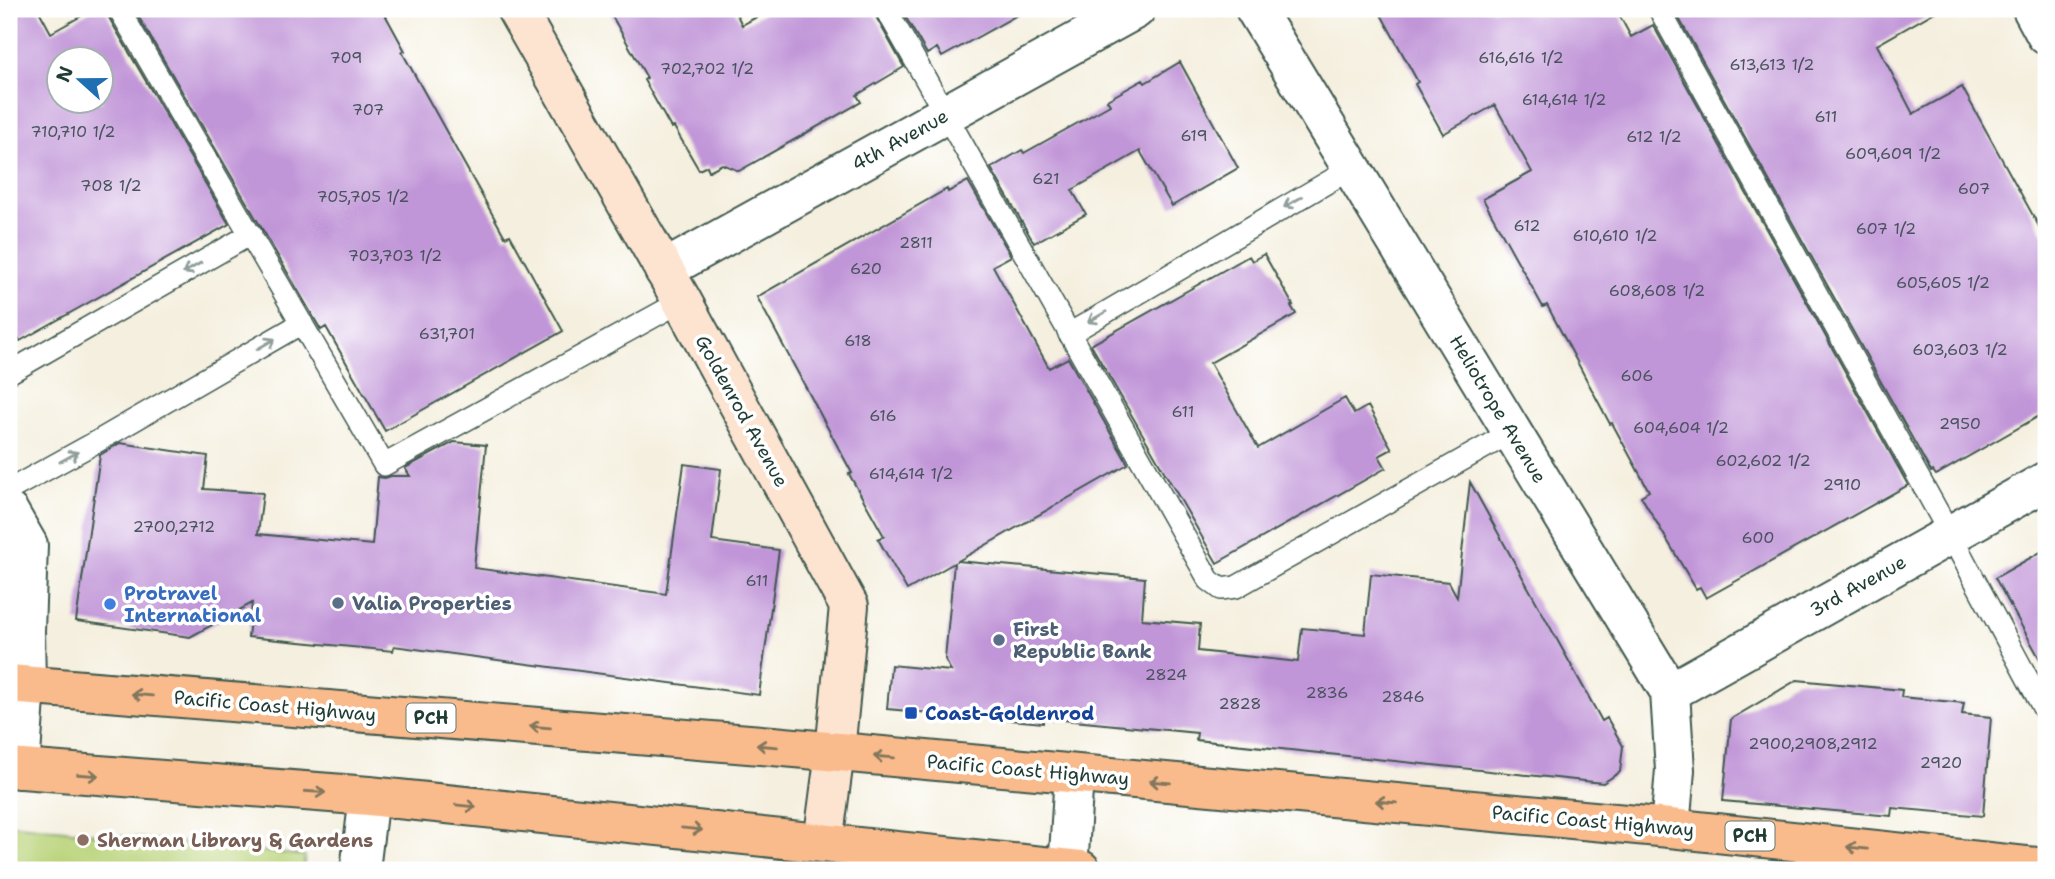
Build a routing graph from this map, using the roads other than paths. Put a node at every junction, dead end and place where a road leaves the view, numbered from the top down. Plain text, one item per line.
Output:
1 (119, 9) edge
2 (516, 9) edge
3 (886, 9) edge
4 (1136, 9) edge
5 (1255, 9) edge
6 (1659, 9) edge
7 (2032, 9) edge
8 (2046, 35) edge
9 (945, 116) junction
10 (1352, 168) junction
11 (251, 234) junction
12 (673, 285) junction
13 (302, 323) junction
14 (1069, 334) junction
15 (9, 373) edge
16 (1512, 432) junction
17 (2046, 481) edge
18 (9, 490) edge
19 (9, 512) edge
20 (1950, 534) junction
21 (18, 684) edge
22 (1670, 692) junction
23 (2046, 713) edge
24 (835, 752) junction
25 (14, 769) edge
26 (1074, 774) junction
27 (369, 796) junction
28 (1670, 828) junction
29 (823, 844) junction
30 (2046, 868) edge
31 (360, 870) edge
32 (1072, 870) edge

1 - 11 lane
2 - 12 street, Goldenrod Avenue
3 - 9 lane
4 - 9 street, 4th Avenue
5 - 10 street, Heliotrope Avenue
6 - 20 lane
7 - 8 street
9 - 12 street, 4th Avenue
9 - 14 lane
10 -> 14 lane
10 - 16 street, Heliotrope Avenue
11 - 13 lane
11 -> 15 lane
12 - 13 lane
12 - 24 street, Goldenrod Avenue
18 -> 13 lane
14 - 16 lane
16 - 22 street, Heliotrope Avenue
17 - 20 street, 3rd Avenue
19 - 21 street
20 - 22 street, 3rd Avenue
20 - 23 lane
24 -> 21 highway, Pacific Coast Highway / PCH
21 - 25 street
22 - 28 street, Heliotrope Avenue
26 -> 24 highway, Pacific Coast Highway / PCH
24 - 29 street, Goldenrod Avenue
25 -> 27 highway
28 -> 26 highway, Pacific Coast Highway / PCH
26 - 32 street
27 -> 29 highway
27 - 31 street
30 -> 28 highway, Pacific Coast Highway / PCH
29 - 32 highway

